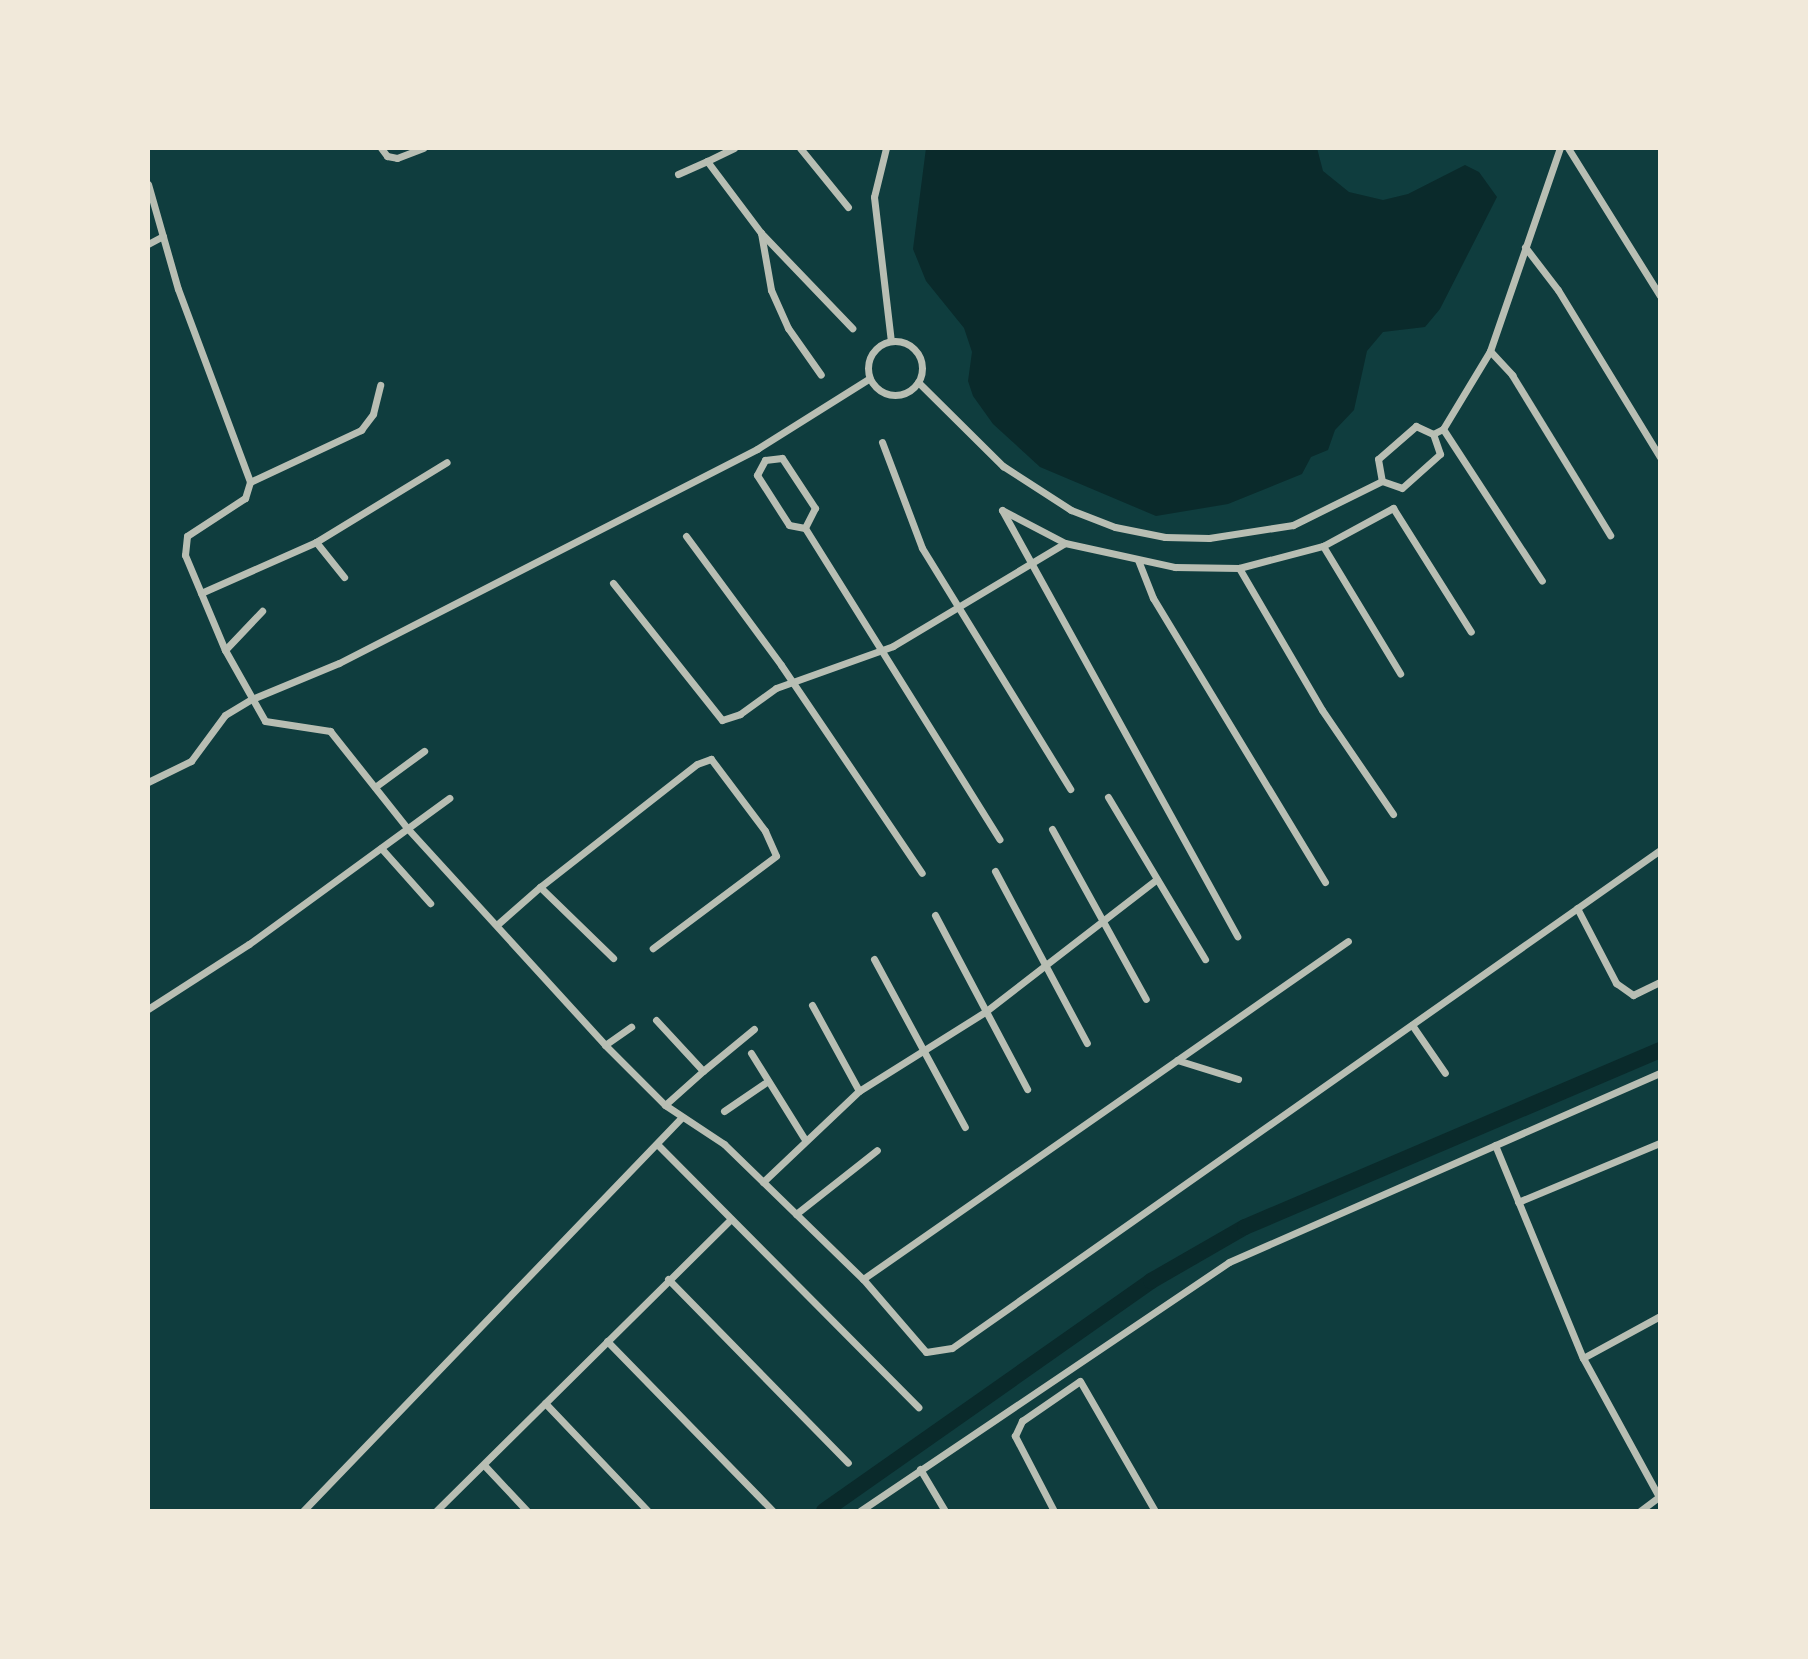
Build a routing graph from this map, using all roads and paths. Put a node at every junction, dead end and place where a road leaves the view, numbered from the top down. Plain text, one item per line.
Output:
1 (381, 148) edge
2 (423, 148) edge
3 (734, 148) edge
4 (800, 148) edge
5 (886, 148) edge
6 (1560, 148) edge
7 (1568, 148) edge
8 (707, 161) junction
9 (678, 174) dead end
10 (148, 184) edge
11 (848, 207) dead end
12 (761, 233) junction
13 (163, 236) junction
14 (148, 244) edge
15 (1525, 247) junction
16 (1660, 296) edge
17 (852, 328) dead end
18 (891, 341) junction
19 (1490, 351) junction
20 (821, 375) dead end
21 (870, 378) junction
22 (918, 382) junction
23 (380, 385) dead end
24 (1443, 429) junction
25 (1433, 434) junction
26 (882, 442) dead end
27 (757, 449) junction
28 (1660, 457) edge
29 (765, 460) junction
30 (447, 462) dead end
31 (1382, 481) junction
32 (250, 482) junction
33 (805, 528) junction
34 (1610, 535) dead end
35 (686, 536) dead end
36 (316, 542) junction
37 (1065, 543) junction
38 (1323, 546) junction
39 (1138, 560) junction
40 (1027, 564) junction
41 (1239, 568) junction
42 (344, 577) dead end
43 (1542, 581) dead end
44 (613, 583) dead end
45 (201, 593) junction
46 (959, 609) junction
47 (262, 611) dead end
48 (1471, 632) dead end
49 (225, 650) junction
50 (883, 650) junction
51 (1400, 673) dead end
52 (792, 681) junction
53 (252, 699) junction
54 (424, 751) dead end
55 (148, 782) edge
56 (375, 787) junction
57 (1070, 789) dead end
58 (1108, 797) dead end
59 (449, 798) dead end
60 (1393, 814) dead end
61 (408, 829) junction
62 (1052, 829) dead end
63 (999, 839) dead end
64 (381, 848) junction
65 (1660, 850) edge
66 (995, 871) dead end
67 (922, 873) dead end
68 (1157, 879) junction
69 (1325, 882) dead end
70 (540, 887) junction
71 (430, 903) dead end
72 (1577, 908) junction
73 (935, 915) dead end
74 (1101, 920) junction
75 (499, 923) junction
76 (1237, 936) dead end
77 (1348, 941) dead end
78 (653, 948) dead end
79 (613, 958) dead end
80 (874, 959) dead end
81 (1205, 959) dead end
82 (1044, 964) junction
83 (1660, 982) edge
84 (1146, 999) dead end
85 (812, 1005) dead end
86 (148, 1009) edge
87 (985, 1012) junction
88 (656, 1020) dead end
89 (1412, 1025) junction
90 (631, 1027) dead end
91 (754, 1029) dead end
92 (1087, 1043) dead end
93 (605, 1045) junction
94 (751, 1053) dead end
95 (923, 1053) junction
96 (1177, 1060) junction
97 (703, 1071) junction
98 (1445, 1073) dead end
99 (1660, 1073) edge
100 (1238, 1079) dead end
101 (768, 1081) junction
102 (1027, 1089) dead end
103 (859, 1091) junction
104 (665, 1105) junction
105 (724, 1111) dead end
106 (681, 1118) junction
107 (965, 1127) dead end
108 (804, 1138) junction
109 (657, 1144) junction
110 (1495, 1145) junction
111 (1659, 1146) edge
112 (877, 1150) dead end
113 (763, 1182) junction
114 (1518, 1202) junction
115 (796, 1214) junction
116 (731, 1219) junction
117 (668, 1279) junction
118 (863, 1279) junction
119 (1660, 1316) edge
120 (607, 1341) junction
121 (1583, 1358) junction
122 (545, 1403) junction
123 (918, 1407) dead end
124 (848, 1463) dead end
125 (484, 1465) junction
126 (920, 1469) junction
127 (1659, 1496) edge
128 (303, 1511) edge
129 (436, 1511) edge
130 (527, 1511) edge
131 (648, 1511) edge
132 (773, 1511) edge
133 (860, 1511) edge
134 (945, 1511) edge
135 (1054, 1511) edge
136 (1155, 1511) edge
137 (1640, 1511) edge

1 - 2 street
3 - 8 street
4 - 11 street
5 - 18 street
6 - 15 street
7 - 16 street
8 - 9 street
8 - 12 street
10 - 13 street
12 - 17 street
12 - 20 street
13 - 14 street
13 - 32 street
15 - 19 street
15 - 28 street
18 - 21 street
18 - 22 street
19 - 24 street
19 - 34 street
21 - 22 street
21 - 27 street
22 - 31 street
23 - 32 street
24 - 25 street
24 - 43 street
25 - 31 street
25 - 31 street
26 - 46 street
27 - 29 street
27 - 53 street
29 - 33 street
29 - 33 street
30 - 36 street
32 - 45 street
33 - 50 street
35 - 52 street
36 - 42 street
36 - 45 street
37 - 39 street
37 - 40 street
37 - 40 street
38 - 41 street
38 - 48 street
38 - 51 street
39 - 41 street
39 - 69 street
40 - 46 street
40 - 76 street
41 - 60 street
44 - 52 street
45 - 49 street
46 - 50 street
46 - 57 street
47 - 49 street
49 - 53 street
50 - 52 street
50 - 63 street
52 - 67 street
53 - 55 street
53 - 56 street
54 - 56 street
56 - 61 street
58 - 68 street
59 - 61 street
61 - 64 street
61 - 75 street
62 - 74 street
64 - 71 street
64 - 86 street
65 - 72 street
66 - 82 street
68 - 74 street
68 - 81 street
70 - 75 street
70 - 78 street
70 - 79 street
72 - 83 street
72 - 89 street
73 - 87 street
74 - 82 street
74 - 84 street
75 - 93 street
77 - 96 street
80 - 95 street
82 - 87 street
82 - 92 street
85 - 103 street
87 - 95 street
87 - 102 street
88 - 97 street
89 - 98 street
89 - 118 street
90 - 93 street
91 - 97 street
93 - 104 street
94 - 101 street
95 - 103 street
95 - 107 street
96 - 100 street
96 - 118 street
97 - 104 street
99 - 110 street
101 - 105 street
101 - 108 street
103 - 108 street
104 - 106 street
106 - 109 street
106 - 113 street
108 - 113 street
109 - 116 street
109 - 128 street
110 - 114 street
110 - 126 street
111 - 114 street
112 - 115 street
113 - 115 street
114 - 121 street
115 - 118 street
116 - 117 street
116 - 123 street
117 - 120 street
117 - 124 street
119 - 121 street
120 - 122 street
120 - 132 street
121 - 127 street
122 - 125 street
122 - 131 street
125 - 129 street
125 - 130 street
126 - 133 street
126 - 134 street
127 - 137 street
135 - 136 street

